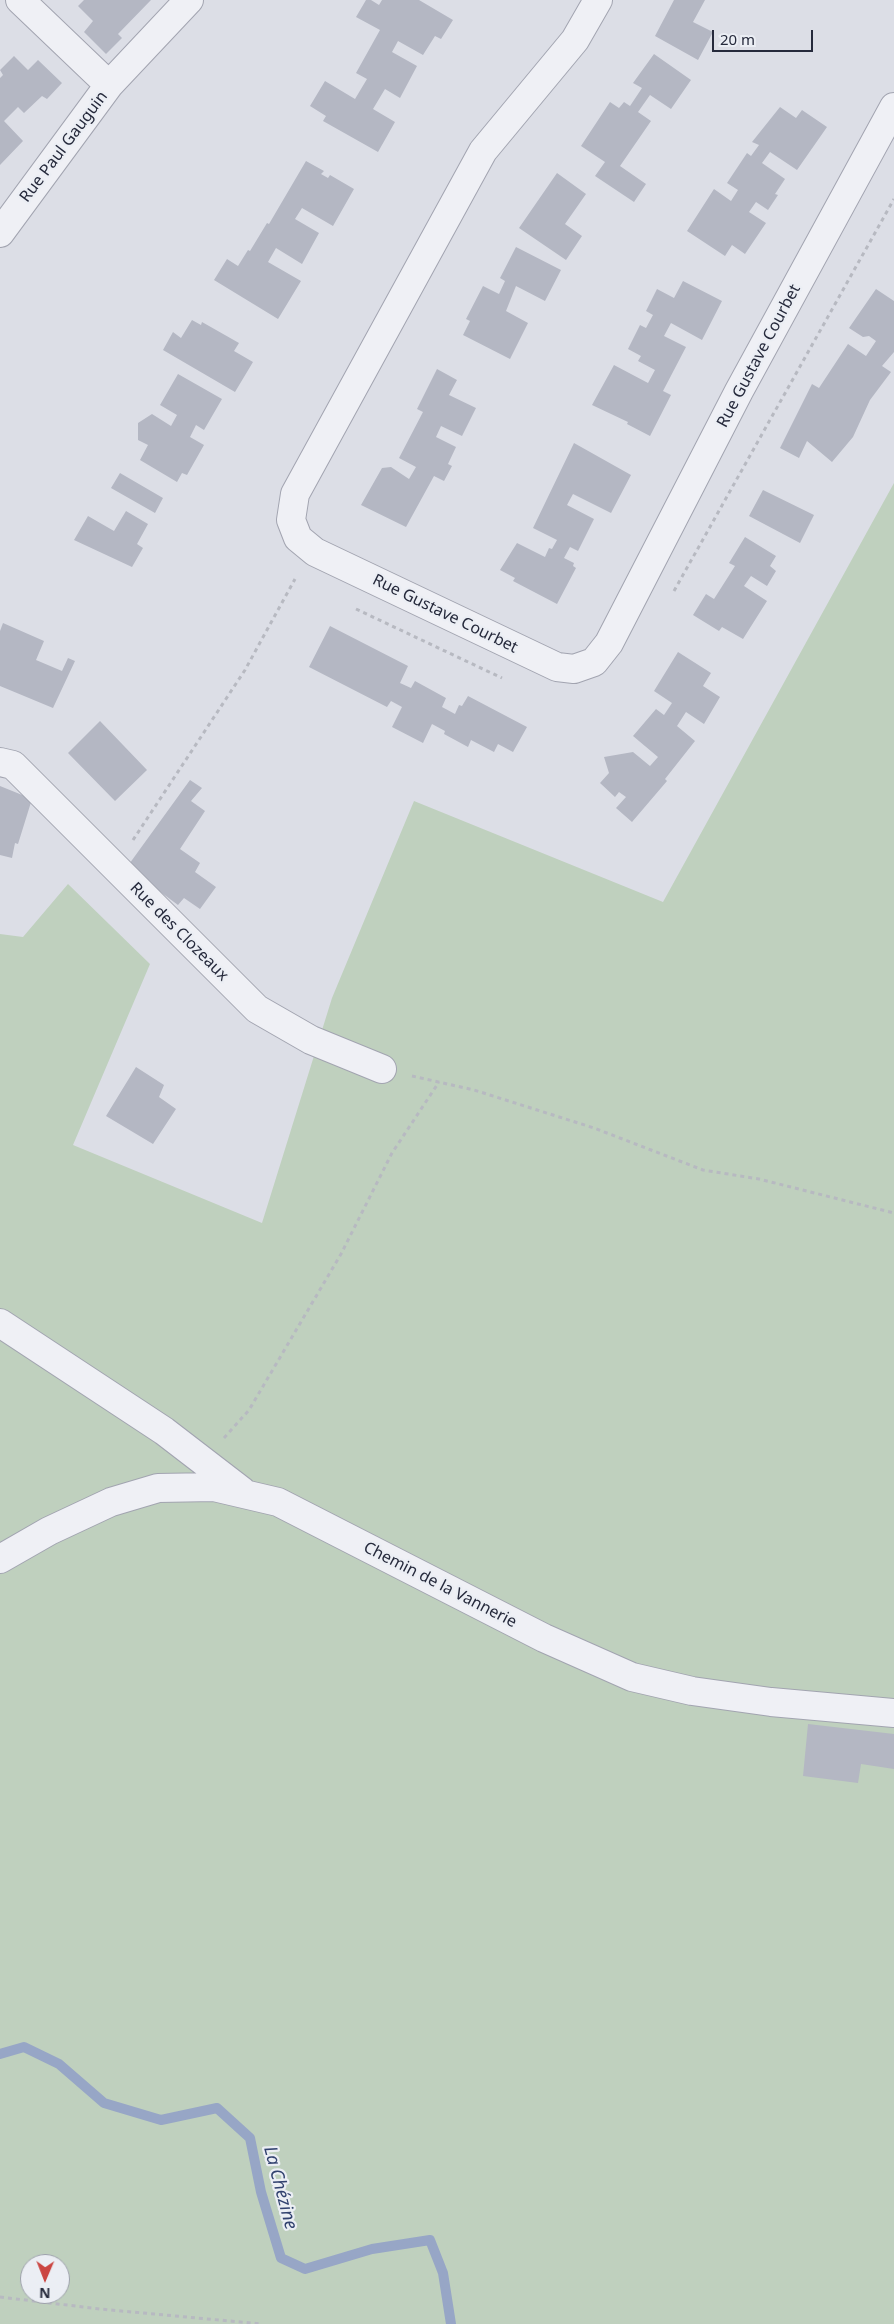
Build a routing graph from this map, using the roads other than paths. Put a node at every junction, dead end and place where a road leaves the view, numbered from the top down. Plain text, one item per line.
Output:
1 (20, 0) edge
2 (189, 0) edge
3 (598, 0) edge
4 (109, 85) junction
5 (894, 107) edge
6 (0, 233) edge
7 (0, 762) edge
8 (382, 1069) road end
9 (0, 1322) edge
10 (247, 1495) junction
11 (0, 1559) edge
12 (894, 1713) edge

1 - 4 street, Rue Paul Gauguin
2 - 4 street, Rue Paul Gauguin
3 - 5 street, Rue Gustave Courbet
4 - 6 street, Rue Paul Gauguin
7 - 8 street, Rue des Clozeaux
9 - 10 street
10 - 11 street, Chemin de la Vannerie
10 - 12 street, Chemin de la Vannerie

